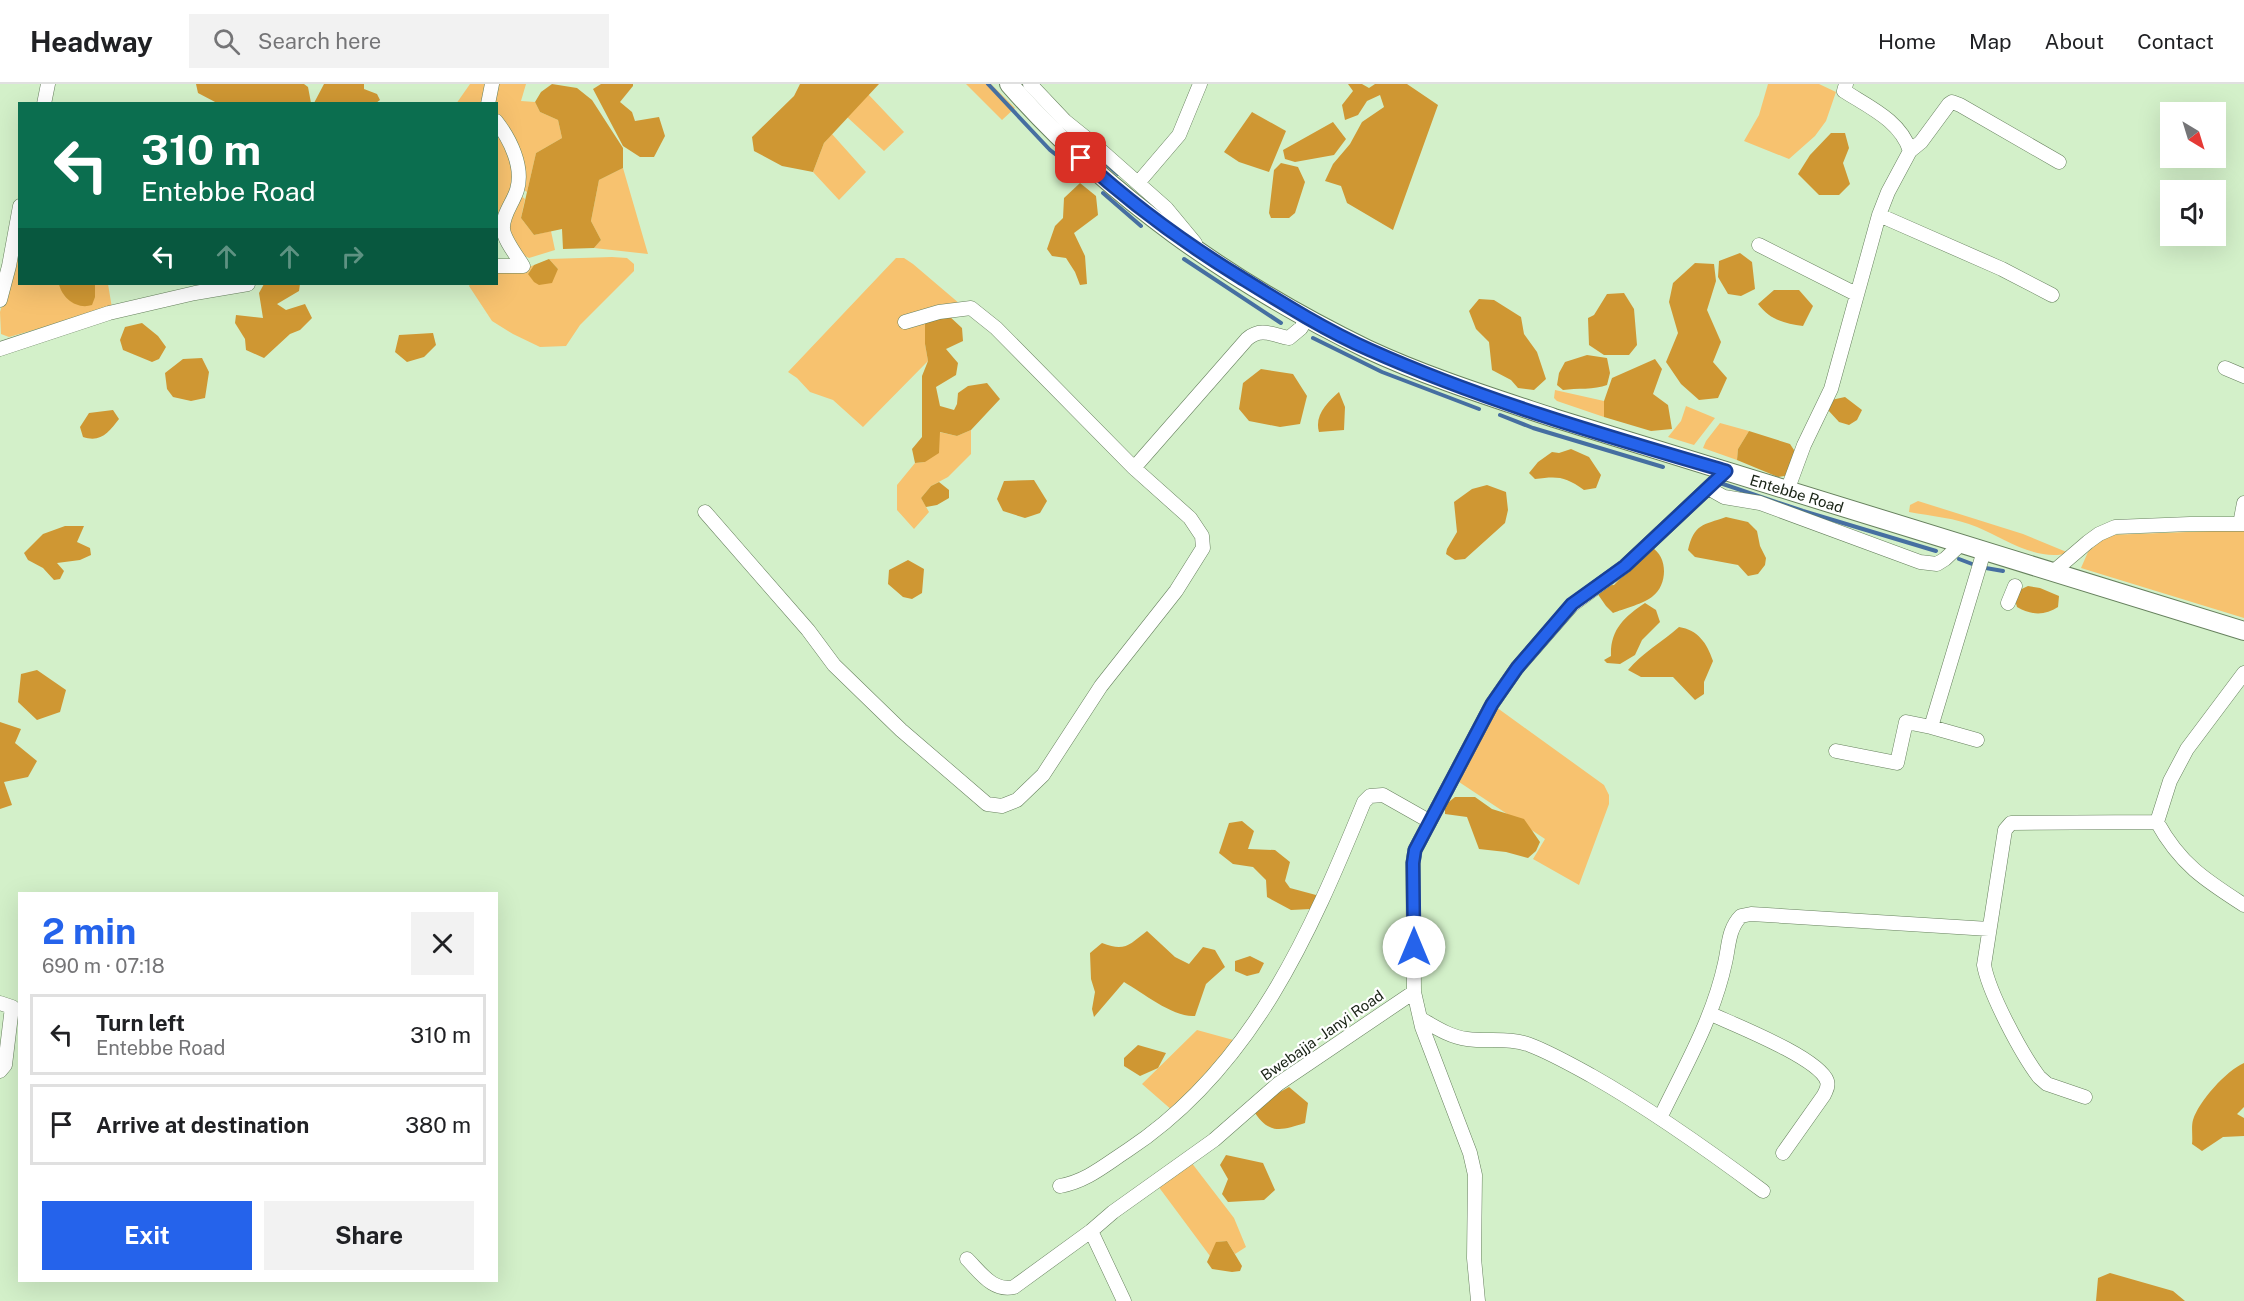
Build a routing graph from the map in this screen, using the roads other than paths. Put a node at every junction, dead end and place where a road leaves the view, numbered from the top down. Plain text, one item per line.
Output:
1 (48, 84) edge
2 (492, 84) edge
3 (1009, 84) edge
4 (1030, 84) edge
5 (1200, 84) edge
6 (1846, 84) edge
7 (44, 102) edge
8 (488, 102) edge
9 (498, 125) edge
10 (1910, 152) junction
11 (2059, 162) dead end
12 (1138, 183) junction
13 (1879, 215) junction
14 (18, 220) edge
15 (1759, 244) dead end
16 (1204, 255) junction
17 (498, 266) edge
18 (242, 285) edge
19 (1856, 294) junction
20 (2052, 295) dead end
21 (0, 300) edge
22 (1307, 317) junction
23 (905, 322) dead end
24 (0, 349) edge
25 (2225, 368) dead end
26 (2244, 376) edge
27 (1134, 468) junction
28 (1726, 471) junction
29 (1708, 488) junction
30 (1787, 490) junction
31 (2244, 503) edge
32 (705, 512) dead end
33 (2242, 524) edge
34 (1961, 544) junction
35 (1984, 551) junction
36 (2053, 572) junction
37 (2015, 586) dead end
38 (2008, 603) dead end
39 (2244, 631) edge
40 (2244, 673) edge
41 (1931, 727) junction
42 (1977, 740) dead end
43 (1836, 751) dead end
44 (1430, 821) junction
45 (2157, 822) junction
46 (2244, 905) edge
47 (1989, 929) junction
48 (1414, 992) junction
49 (0, 1003) edge
50 (1711, 1014) junction
51 (1421, 1019) junction
52 (0, 1071) edge
53 (2085, 1097) dead end
54 (1660, 1118) junction
55 (1784, 1153) dead end
56 (1060, 1186) dead end
57 (1763, 1191) dead end
58 (1091, 1231) junction
59 (967, 1259) dead end
60 (1124, 1301) edge
61 (1478, 1301) edge

1 - 7 street
2 - 8 street
3 - 16 main road, Entebbe Road
4 - 12 street
5 - 12 street
6 - 10 street
9 - 17 street
10 - 11 street
10 - 13 street
12 - 16 street
13 - 19 street
13 - 20 street
14 - 21 street
15 - 19 street
16 - 22 main road, Entebbe Road
18 - 24 street
19 - 30 street
22 - 27 street
22 - 28 main road, Entebbe Road
23 - 27 street
25 - 26 street
27 - 32 street
28 - 29 street
28 - 30 main road, Entebbe Road
29 - 34 street
29 - 44 street
30 - 34 main road, Entebbe Road
31 - 33 street
33 - 36 street
34 - 35 main road, Entebbe Road
35 - 36 main road, Entebbe Road
35 - 41 street
36 - 39 main road, Entebbe Road
37 - 38 street
40 - 45 street
41 - 42 street
41 - 43 street
44 - 48 street
44 - 56 street
45 - 46 street
45 - 47 street
47 - 50 street
47 - 53 street
48 - 51 street
48 - 58 street, Bwebajja - Janyi Road
49 - 52 street
50 - 54 street
50 - 55 street
51 - 54 street
51 - 61 street
54 - 57 street
58 - 59 street, Bwebajja - Janyi Road
58 - 60 street

